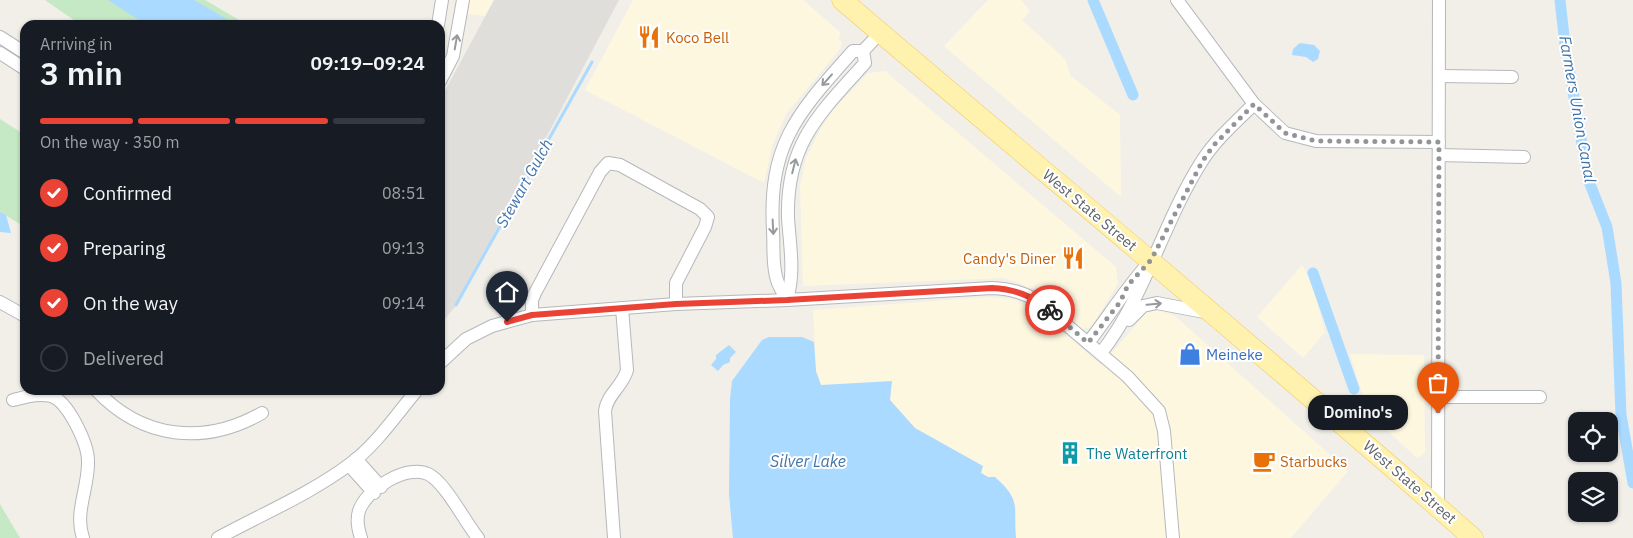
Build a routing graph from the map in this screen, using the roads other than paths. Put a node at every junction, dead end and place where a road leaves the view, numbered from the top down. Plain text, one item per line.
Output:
1 (442, 0) edge
2 (463, 0) edge
3 (842, 0) edge
4 (1177, 0) edge
5 (1439, 0) edge
6 (439, 20) edge
7 (880, 33) junction
8 (0, 37) edge
9 (20, 50) edge
10 (0, 53) edge
11 (20, 66) edge
12 (445, 71) edge
13 (1439, 76) junction
14 (1512, 77) dead end
15 (1254, 104) junction
16 (1439, 142) junction
17 (1439, 155) junction
18 (1524, 157) dead end
19 (1151, 260) junction
20 (787, 300) junction
21 (0, 302) edge
22 (676, 304) junction
23 (622, 308) junction
24 (20, 313) edge
25 (1213, 314) junction
26 (532, 315) junction
27 (1117, 332) junction
28 (1088, 343) junction
29 (1101, 353) junction
30 (445, 358) edge
31 (34, 395) edge
32 (43, 395) edge
33 (101, 395) edge
34 (413, 395) edge
35 (1438, 397) junction
36 (1540, 397) dead end
37 (13, 400) dead end
38 (262, 412) dead end
39 (353, 462) junction
40 (377, 490) junction
41 (1438, 505) junction
42 (83, 538) edge
43 (218, 538) edge
44 (361, 538) edge
45 (478, 538) edge
46 (614, 538) edge
47 (1173, 538) edge
48 (1473, 538) edge

1 - 6 street
12 -> 2 street
3 - 7 main road, West State Street
4 - 15 street
5 - 13 street
7 - 19 main road, West State Street
7 - 20 street
8 - 9 street
10 - 11 street
13 - 14 street
13 - 16 street
15 - 16 street
15 - 19 street
16 - 17 street
17 - 18 street
17 - 35 street
19 - 25 main road, West State Street
19 - 27 street
19 - 28 street
20 - 22 street
20 - 28 street
21 - 24 street
22 - 23 street
22 - 26 street
23 - 26 street
23 - 46 street
27 -> 25 street
25 - 41 main road, West State Street
26 - 30 street
27 - 29 street
28 - 29 street
29 - 47 street
31 - 37 street
32 - 42 street
33 - 38 street
34 - 39 street
35 - 36 street
35 - 41 street
39 - 40 street
39 - 43 street
40 - 44 street
40 - 45 street
41 - 48 main road, West State Street

